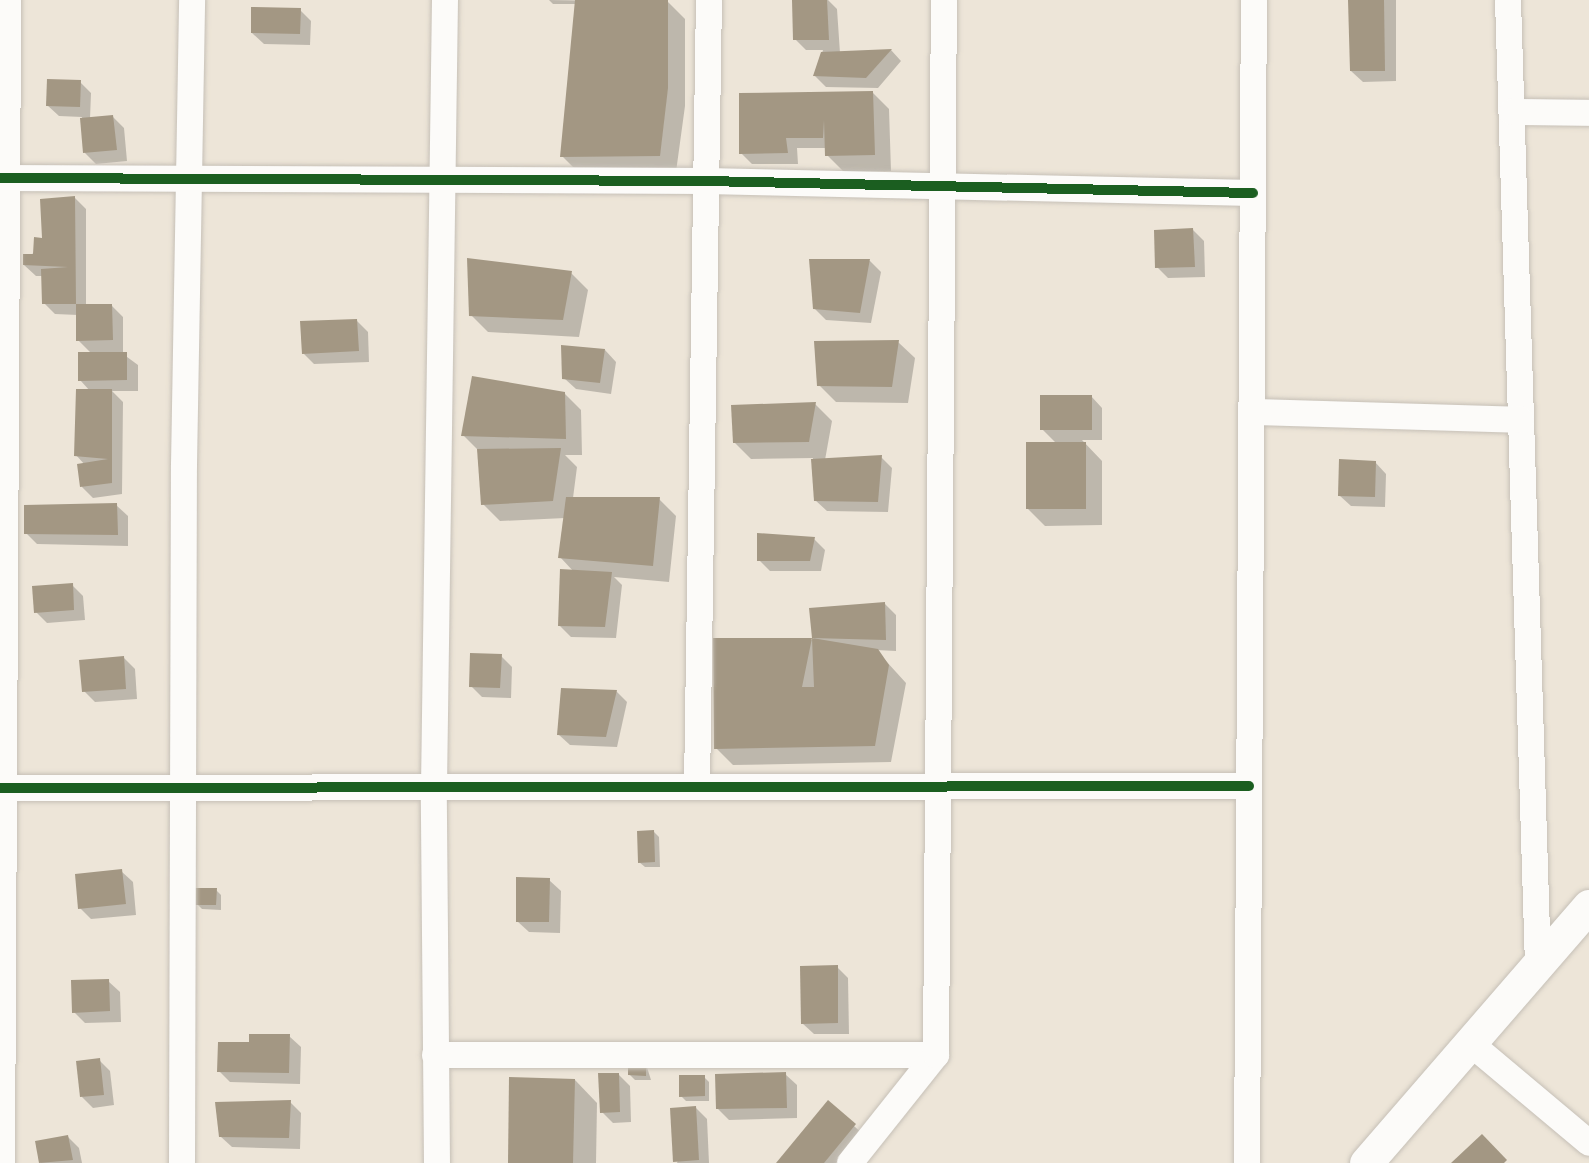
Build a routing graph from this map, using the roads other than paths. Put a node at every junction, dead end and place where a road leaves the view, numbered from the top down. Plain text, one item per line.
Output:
1 (8, 0) edge
2 (192, 0) edge
3 (446, 0) edge
4 (709, 0) edge
5 (944, 0) edge
6 (1254, 0) edge
7 (1508, 0) edge
8 (1511, 112) junction
9 (1589, 114) edge
10 (2, 178) edge
11 (190, 179) junction
12 (441, 179) junction
13 (706, 181) junction
14 (942, 187) junction
15 (1253, 193) junction
16 (1252, 412) junction
17 (2, 417) edge
18 (1521, 419) junction
19 (1249, 786) junction
20 (697, 787) junction
21 (938, 787) junction
22 (2, 788) edge
23 (184, 788) junction
24 (435, 788) junction
25 (1589, 906) edge
26 (1538, 965) junction
27 (1470, 1042) junction
28 (1, 1048) edge
29 (435, 1055) junction
30 (936, 1055) junction
31 (1589, 1143) edge
32 (2, 1163) edge
33 (182, 1163) edge
34 (437, 1163) edge
35 (850, 1163) edge
36 (1247, 1163) edge
37 (1366, 1163) edge

1 - 10 street
2 - 11 street
3 - 12 street
4 - 13 street
5 - 14 street
6 - 15 street
7 - 8 street
8 - 9 street
8 - 18 street
10 - 11 street
10 - 17 street
11 - 12 street
11 - 23 street
12 - 13 street
12 - 24 street
13 - 14 street
13 - 20 street
14 - 15 street
14 - 21 street
15 - 16 street
16 - 18 street
16 - 19 street
17 - 22 street
18 - 26 street
19 - 21 street
19 - 36 street
20 - 21 street
20 - 24 street
21 - 30 street
22 - 23 street
22 - 28 street
23 - 24 street
23 - 33 street
24 - 29 street
25 - 26 main road
26 - 27 main road
27 - 31 street
27 - 37 main road
28 - 32 street
29 - 30 street
29 - 34 street
30 - 35 street

